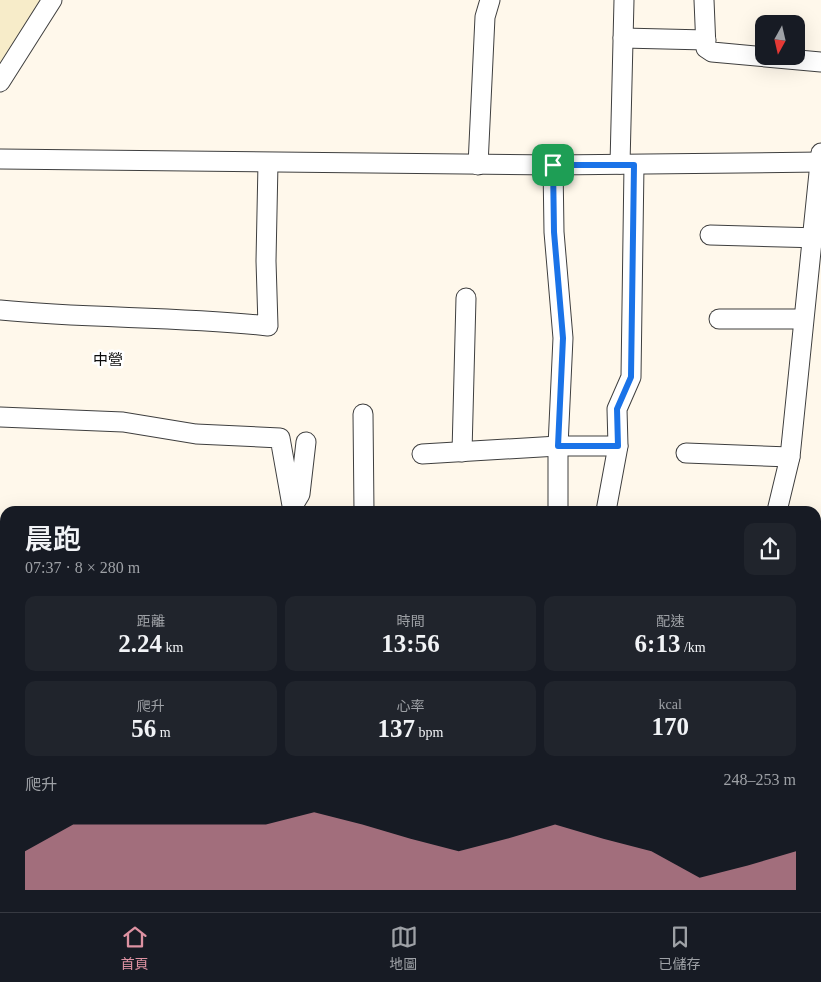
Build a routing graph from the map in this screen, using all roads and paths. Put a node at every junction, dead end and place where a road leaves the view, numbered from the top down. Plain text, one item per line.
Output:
1 (52, 0) edge
2 (490, 0) edge
3 (624, 0) edge
4 (704, 0) edge
5 (623, 38) junction
6 (706, 40) junction
7 (821, 62) edge
8 (0, 82) edge
9 (0, 159) edge
10 (821, 159) edge
11 (268, 163) junction
12 (478, 165) junction
13 (553, 165) junction
14 (627, 165) junction
15 (710, 234) dead end
16 (816, 237) edge
17 (466, 298) dead end
18 (0, 310) edge
19 (719, 319) dead end
20 (803, 319) junction
21 (363, 414) dead end
22 (0, 417) edge
23 (306, 442) dead end
24 (558, 446) junction
25 (618, 446) junction
26 (462, 452) junction
27 (686, 453) dead end
28 (422, 454) dead end
29 (790, 457) junction
30 (292, 506) edge
31 (294, 506) edge
32 (364, 506) edge
33 (558, 506) edge
34 (607, 506) edge
35 (778, 506) edge

1 - 8 street
2 - 12 street
3 - 5 street
4 - 6 street
5 - 6 street
5 - 14 street
6 - 7 street
9 - 11 street
10 - 14 street
10 - 16 street
11 - 12 street
11 - 18 street
12 - 13 street
13 - 14 street
13 - 24 street
14 - 25 street
15 - 16 street
16 - 20 street
17 - 26 street
19 - 20 street
20 - 29 street
21 - 32 street
22 - 30 street
23 - 31 street
24 - 25 street
24 - 26 street
24 - 33 street
25 - 34 street
26 - 28 street
27 - 29 street
29 - 35 street

